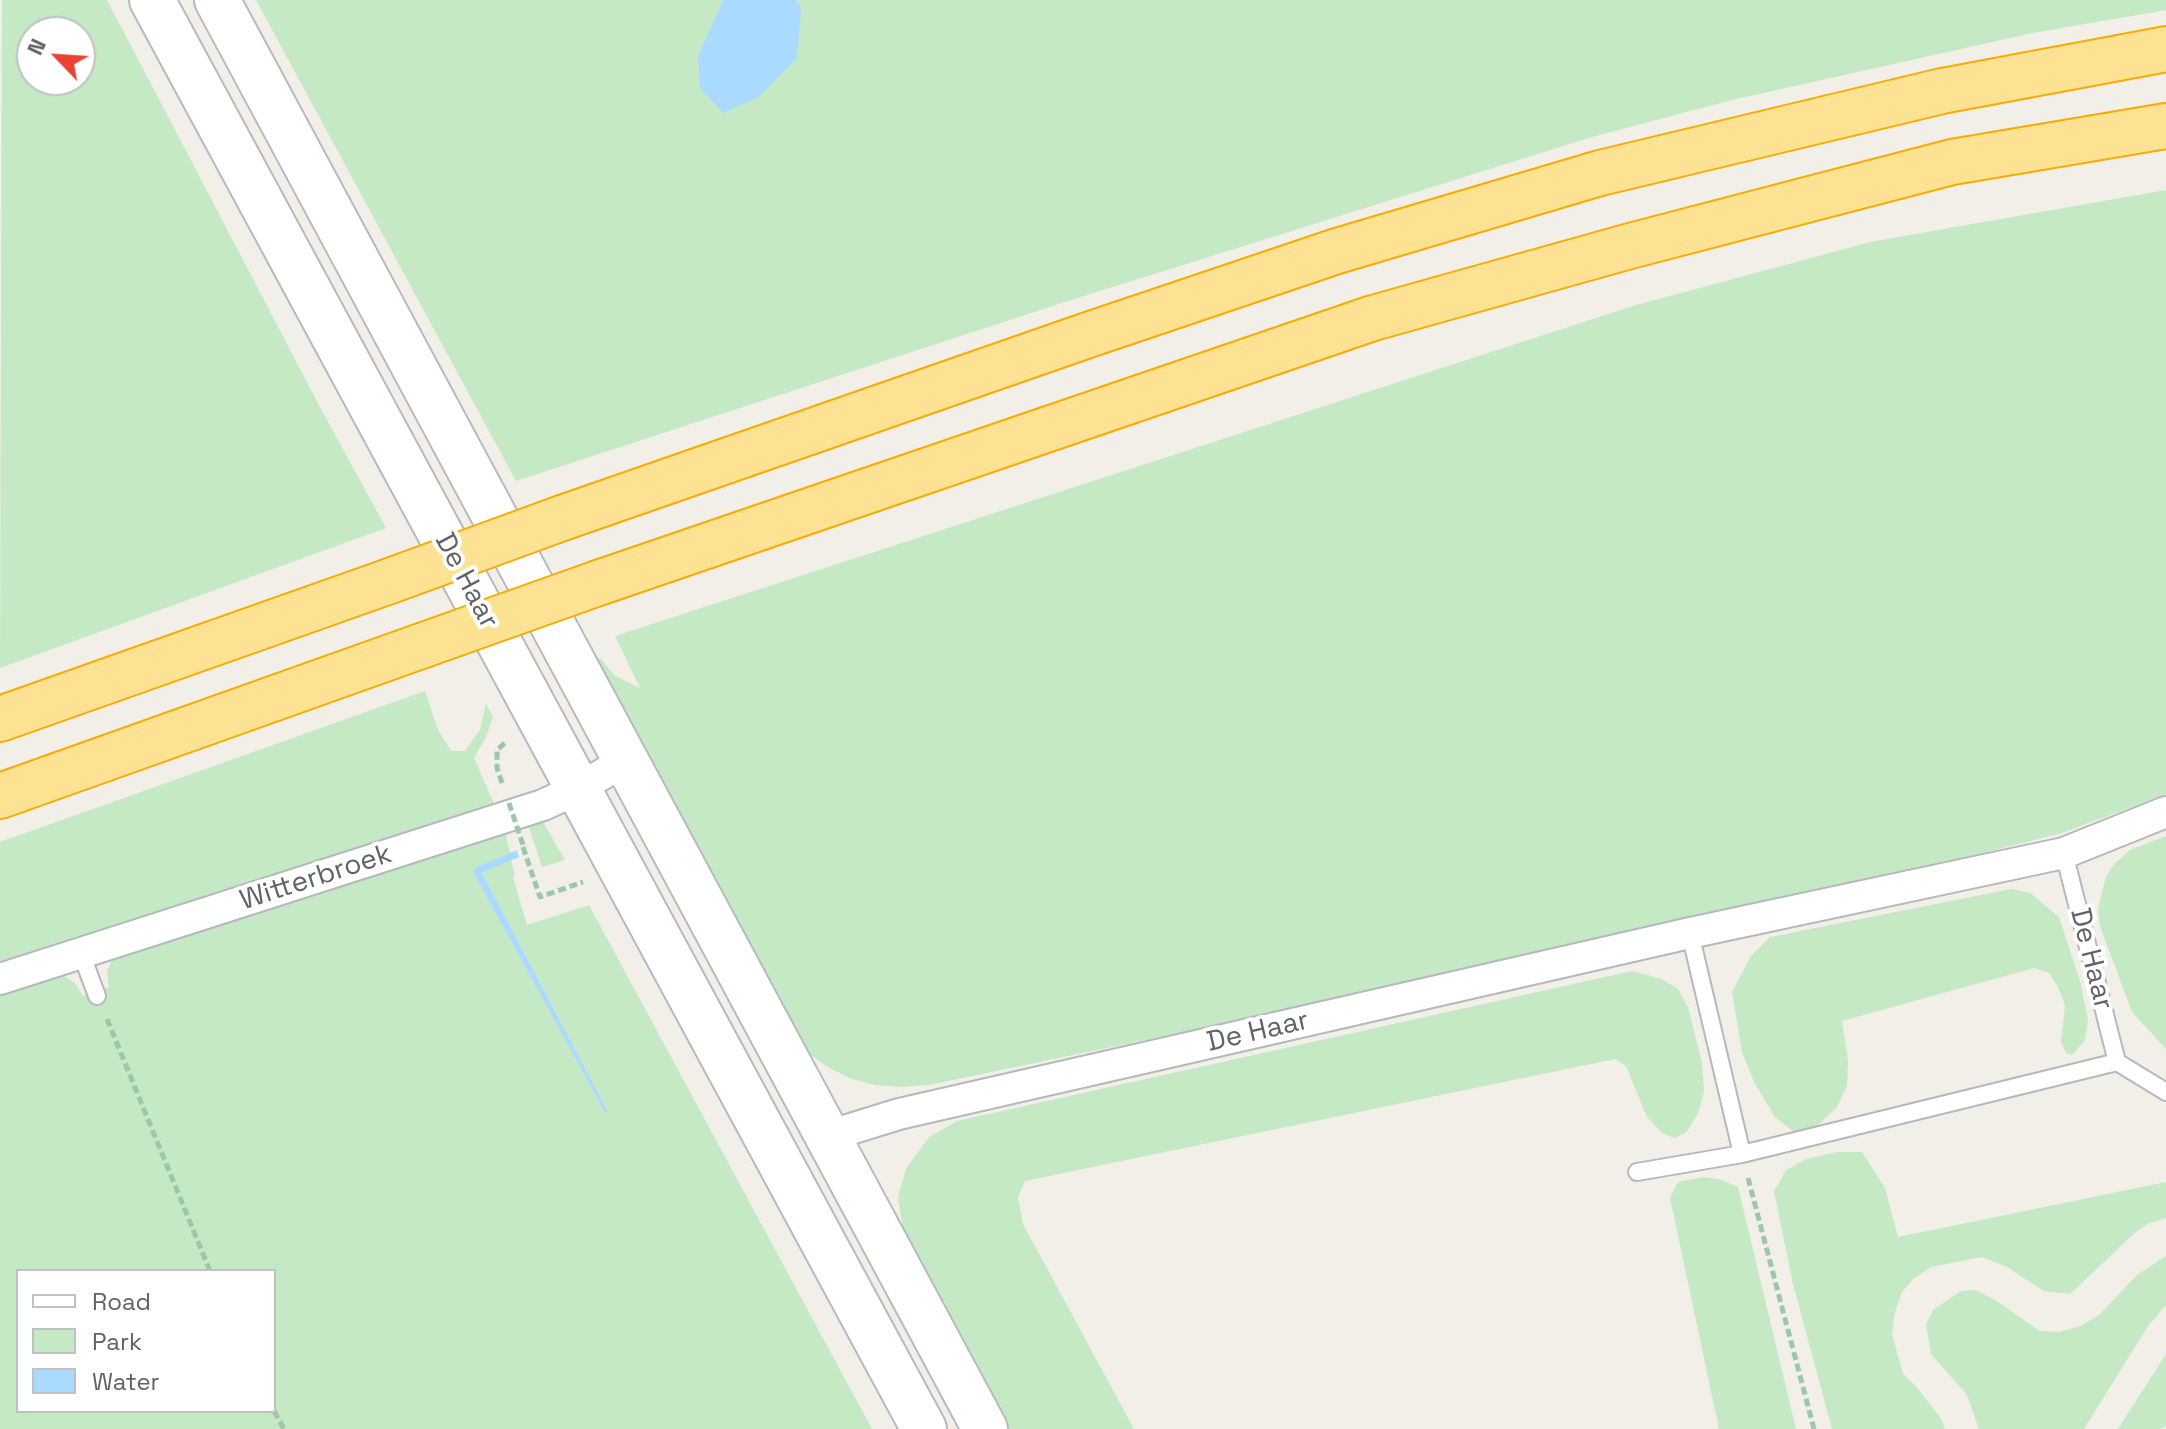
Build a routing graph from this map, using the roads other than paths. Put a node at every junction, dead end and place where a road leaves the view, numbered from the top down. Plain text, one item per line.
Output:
1 (152, 0) edge
2 (217, 0) edge
3 (2166, 49) edge
4 (2166, 126) edge
5 (0, 719) edge
6 (626, 760) junction
7 (578, 789) junction
8 (0, 796) edge
9 (2166, 812) edge
10 (2064, 853) junction
11 (1690, 933) junction
12 (81, 953) junction
13 (0, 979) edge
14 (97, 996) road end
15 (2117, 1062) junction
16 (2166, 1092) edge
17 (828, 1136) junction
18 (1742, 1154) junction
19 (781, 1161) junction
20 (1637, 1172) dead end
21 (924, 1429) edge
22 (985, 1429) edge

1 - 7 street, De Haar
2 - 6 street, De Haar
3 - 5 highway, bridge
4 - 8 highway, bridge
6 - 7 street, Witterbroek
6 - 17 street, De Haar
7 - 12 street, Witterbroek
7 - 19 street, De Haar
9 - 10 street
10 - 11 street, De Haar
10 - 15 lane, De Haar
11 - 17 street, De Haar
11 - 18 lane
12 - 13 street, Witterbroek
12 - 14 lane
15 - 16 lane
15 - 18 lane
17 - 19 street, De Haar
17 - 22 street, De Haar
18 - 20 lane
19 - 21 street, De Haar

